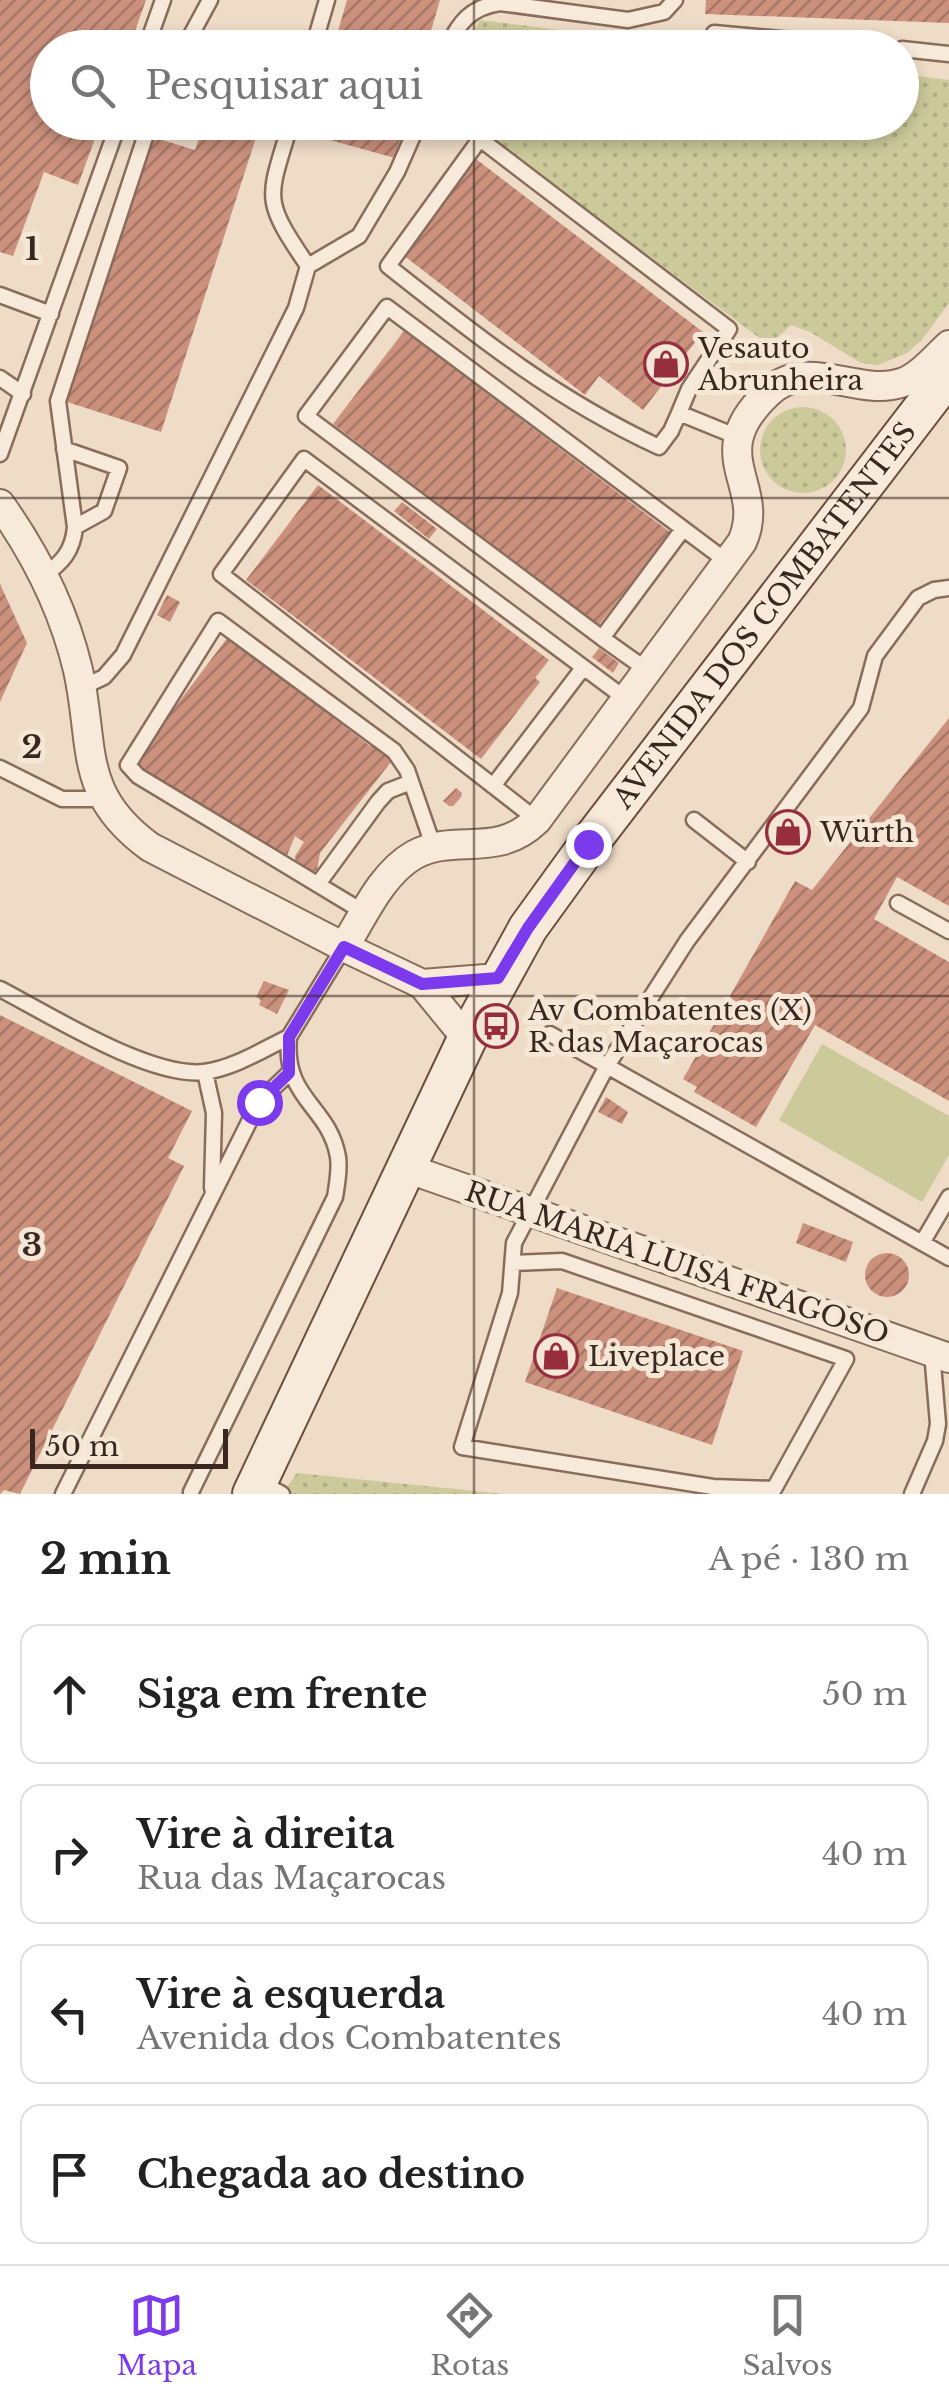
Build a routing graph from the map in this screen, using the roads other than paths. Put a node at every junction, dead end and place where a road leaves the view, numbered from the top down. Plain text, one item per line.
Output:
1 (163, 0) edge
2 (210, 0) edge
3 (327, 0) edge
4 (676, 0) edge
5 (152, 30) edge
6 (194, 30) edge
7 (318, 30) edge
8 (456, 30) edge
9 (919, 51) edge
10 (949, 54) edge
11 (114, 140) edge
12 (144, 140) edge
13 (286, 140) edge
14 (411, 140) edge
15 (479, 140) edge
16 (481, 140) edge
17 (308, 266) junction
18 (0, 295) edge
19 (51, 314) junction
20 (949, 345) edge
21 (949, 374) edge
22 (0, 378) edge
23 (24, 394) junction
24 (679, 412) junction
25 (738, 437) junction
26 (64, 449) junction
27 (0, 454) edge
28 (0, 504) edge
29 (75, 527) junction
30 (682, 529) junction
31 (728, 563) junction
32 (43, 576) junction
33 (949, 588) edge
34 (602, 638) junction
35 (583, 668) junction
36 (647, 670) junction
37 (80, 688) junction
38 (626, 699) junction
39 (0, 768) edge
40 (411, 782) junction
41 (493, 786) junction
42 (104, 799) junction
43 (536, 820) junction
44 (694, 820) dead end
45 (434, 848) junction
46 (748, 862) junction
47 (318, 884) junction
48 (898, 903) dead end
49 (365, 913) junction
50 (949, 931) edge
51 (344, 947) junction
52 (498, 978) junction
53 (422, 984) junction
54 (0, 989) edge
55 (550, 1034) dead end
56 (289, 1037) junction
57 (467, 1039) junction
58 (607, 1066) junction
59 (205, 1072) junction
60 (289, 1073) junction
61 (406, 1168) junction
62 (949, 1197) edge
63 (210, 1198) junction
64 (532, 1212) junction
65 (922, 1243) junction
66 (949, 1258) edge
67 (513, 1263) junction
68 (940, 1355) edge
69 (264, 1489) edge
70 (190, 1492) edge
71 (63, 1494) edge
72 (912, 1494) edge

1 - 5 lane
2 - 6 lane
3 - 7 lane
4 - 8 lane
9 - 10 lane
11 - 19 lane
12 - 26 lane
13 - 17 lane
14 - 17 lane
15 - 24 lane
16 - 24 lane
17 - 37 lane
18 - 19 lane
19 - 23 lane
20 - 25 street
21 - 52 street, AVENIDA DOS COMBATENTES
22 - 23 lane
23 - 27 lane
24 - 25 lane
25 - 31 street
26 - 29 lane
26 - 29 lane
28 - 32 street
29 - 32 lane
30 - 31 lane
30 - 34 lane
30 - 34 lane
31 - 36 street
32 - 37 street
33 - 46 lane
34 - 36 lane
35 - 38 lane
35 - 41 lane
35 - 41 lane
36 - 38 street
37 - 42 street
38 - 43 street
39 - 42 lane
40 - 45 lane
40 - 47 lane
40 - 47 lane
41 - 43 lane
42 - 51 street
43 - 45 street
44 - 46 lane
45 - 49 street
46 - 58 lane
47 - 49 lane
48 - 50 lane
49 - 51 street
51 - 53 street
51 - 56 lane
52 - 53 street
52 - 57 street, AVENIDA DOS COMBATENTES
53 - 57 street
54 - 59 lane
55 - 58 lane
56 - 59 lane
56 - 60 lane
57 - 61 street, AVENIDA DOS COMBATENTES
58 - 64 lane
58 - 65 lane
59 - 63 lane
60 - 63 lane
60 - 70 lane
61 - 64 street, RUA MARIA LUISA FRAGOSO
61 - 69 street, AVENIDA DOS COMBATENTES
62 - 65 lane
63 - 71 lane
64 - 67 lane
64 - 68 street, RUA MARIA LUISA FRAGOSO
65 - 66 lane
67 - 67 lane
68 - 72 lane

